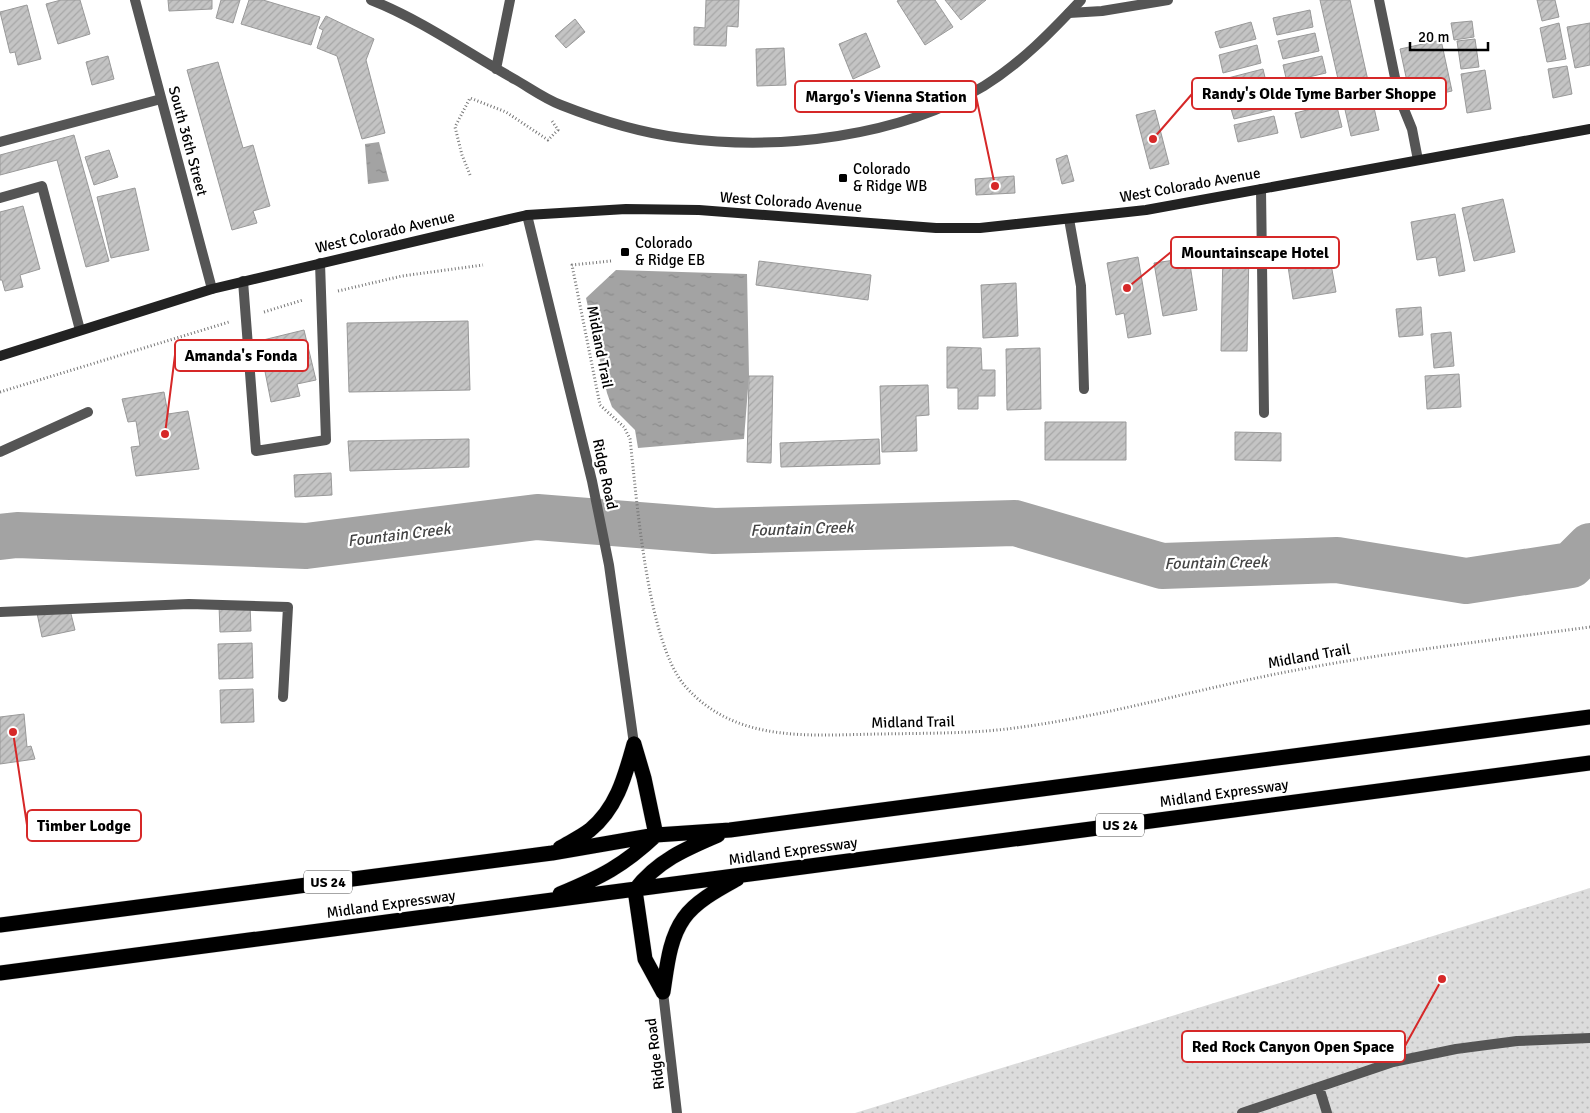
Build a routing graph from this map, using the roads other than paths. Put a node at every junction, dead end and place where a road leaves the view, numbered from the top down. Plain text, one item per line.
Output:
1 (135, 0) edge
2 (371, 0) edge
3 (510, 0) edge
4 (1081, 0) edge
5 (1168, 0) edge
6 (1379, 0) edge
7 (1069, 13) junction
8 (496, 69) junction
9 (161, 99) junction
10 (1590, 129) edge
11 (0, 142) edge
12 (1418, 160) junction
13 (1260, 189) junction
14 (0, 198) edge
15 (527, 215) junction
16 (1069, 219) junction
17 (320, 263) junction
18 (243, 281) junction
19 (212, 289) junction
20 (80, 330) junction
21 (0, 356) edge
22 (1084, 389) dead end
23 (88, 412) dead end
24 (1264, 413) dead end
25 (0, 452) edge
26 (0, 612) edge
27 (283, 697) dead end
28 (1590, 717) edge
29 (634, 744) junction
30 (1590, 763) edge
31 (730, 830) junction
32 (656, 835) junction
33 (552, 853) junction
34 (741, 876) junction
35 (635, 890) junction
36 (541, 901) junction
37 (0, 926) edge
38 (0, 973) edge
39 (663, 992) junction
40 (1590, 1038) edge
41 (1319, 1087) junction
42 (677, 1113) edge
43 (1242, 1113) edge
44 (1327, 1113) edge

1 - 9 street, South 36th Street
2 - 8 street
3 - 8 street
4 - 7 street
5 - 7 street
6 - 12 street
7 - 8 street
9 - 11 street
9 - 19 street, South 36th Street
10 - 12 main road, West Colorado Avenue
12 - 13 main road, West Colorado Avenue
13 - 16 main road, West Colorado Avenue
13 - 24 street
14 - 20 street
15 - 16 main road, West Colorado Avenue
15 - 17 main road, West Colorado Avenue
15 - 29 street, Ridge Road
16 - 22 street
17 - 18 main road, West Colorado Avenue
17 - 18 street
18 - 19 main road, West Colorado Avenue
19 - 20 main road, West Colorado Avenue
20 - 21 main road, West Colorado Avenue
23 - 25 street
26 - 27 street
28 - 31 highway, Midland Expressway / US 24
29 - 32 highway
29 - 33 highway
30 - 34 highway, Midland Expressway / US 24
31 - 32 highway, Midland Expressway / US 24
31 - 35 highway
32 - 33 highway, Midland Expressway / US 24
32 - 36 highway
33 - 37 highway, Midland Expressway / US 24
34 - 35 highway, Midland Expressway / US 24
34 - 39 highway
35 - 36 highway, Midland Expressway / US 24
35 - 39 highway
36 - 38 highway, Midland Expressway / US 24
39 - 42 street, Ridge Road
40 - 41 street
41 - 43 street
41 - 44 street

